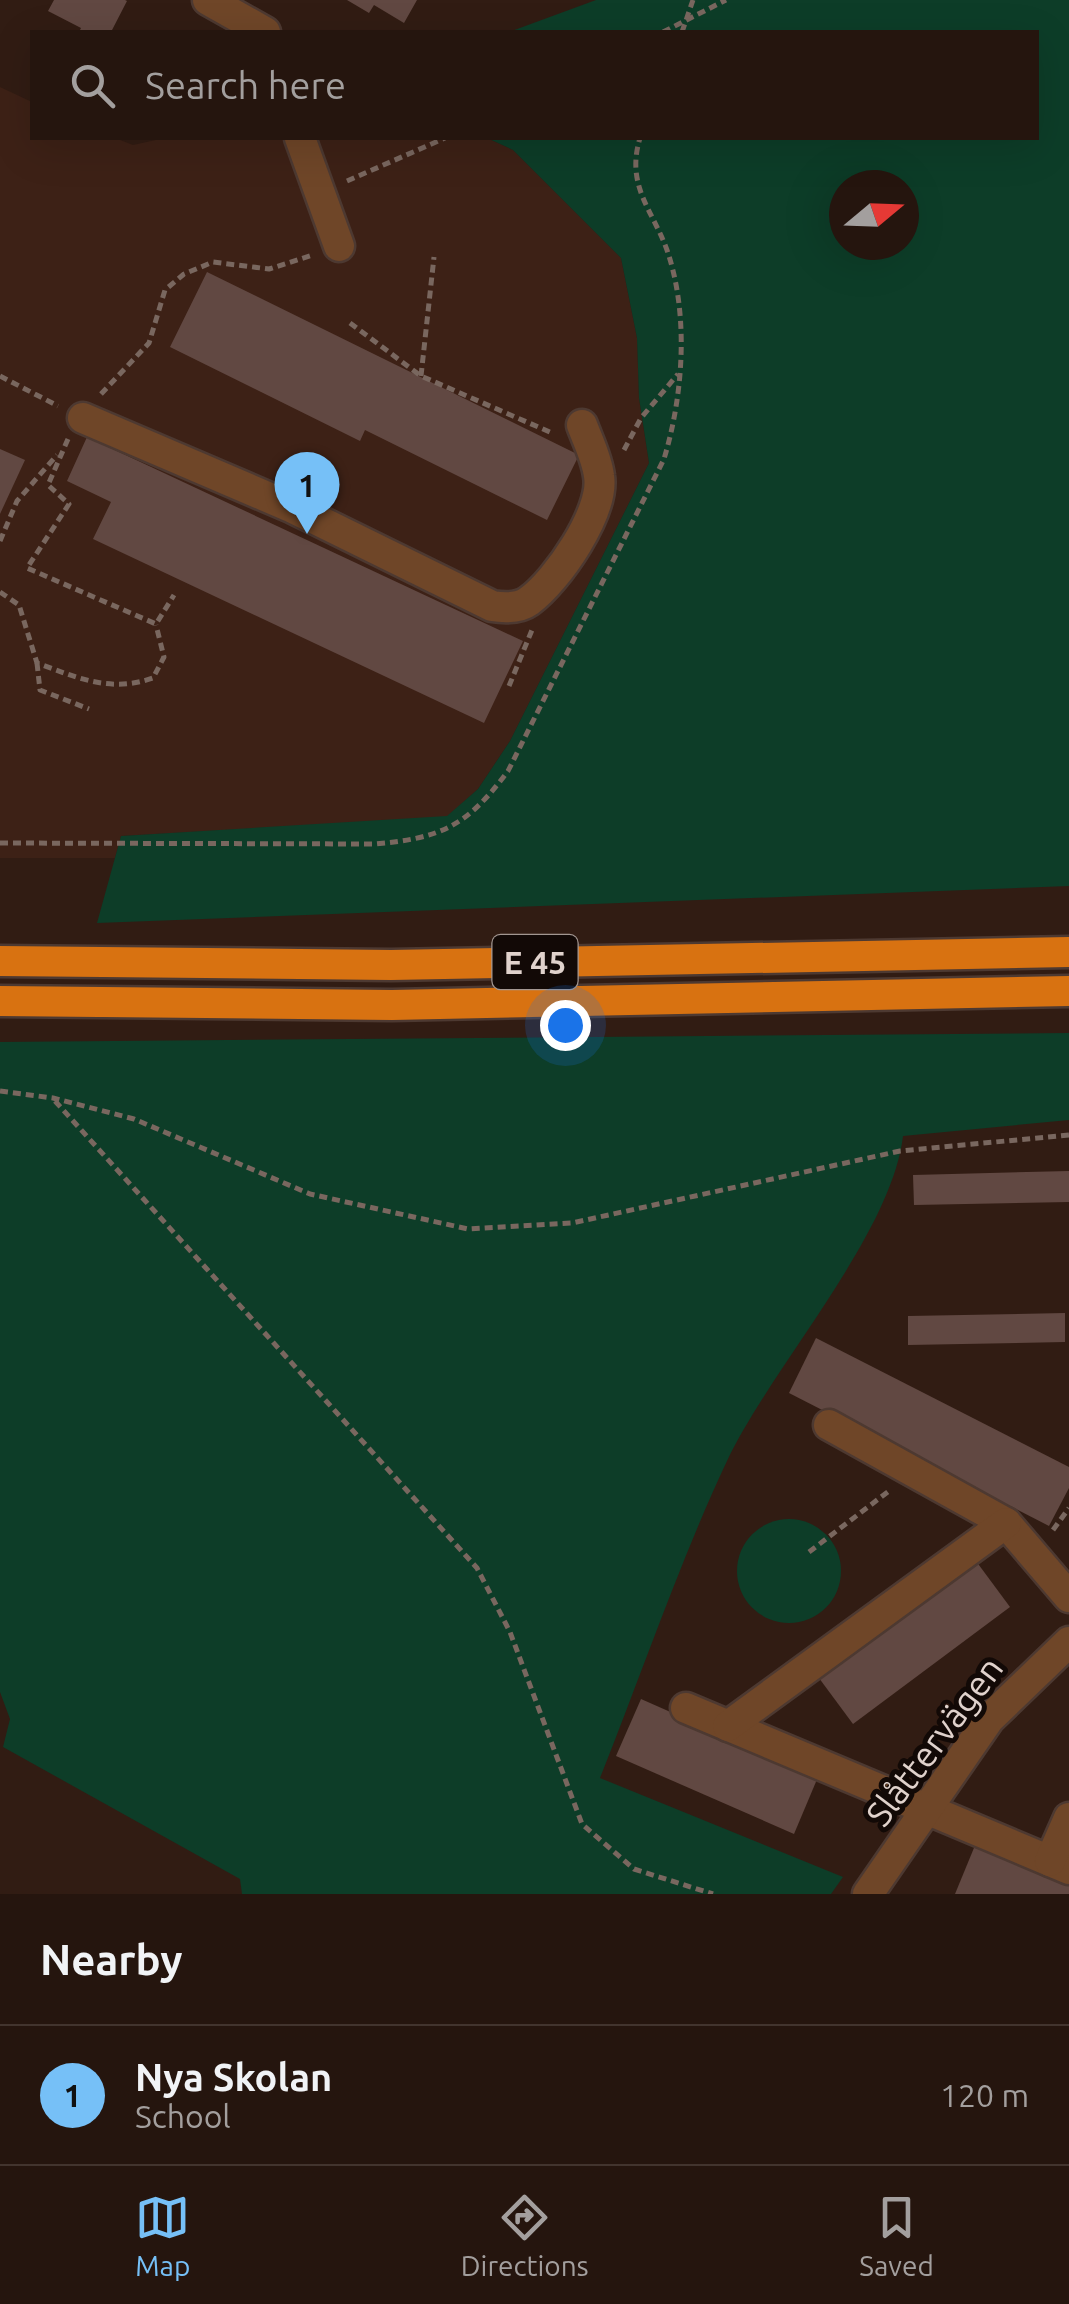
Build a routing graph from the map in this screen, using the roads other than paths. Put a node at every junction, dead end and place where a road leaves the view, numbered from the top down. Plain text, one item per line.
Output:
1 (208, 0) edge
2 (260, 30) edge
3 (301, 140) edge
4 (339, 246) dead end
5 (83, 418) road end
6 (582, 425) road end
7 (1069, 952) edge
8 (0, 961) edge
9 (1069, 992) edge
10 (0, 1001) edge
11 (829, 1425) dead end
12 (1006, 1523) junction
13 (1069, 1596) edge
14 (1069, 1642) edge
15 (686, 1708) dead end
16 (728, 1726) junction
17 (926, 1810) junction
18 (1069, 1818) edge
19 (1059, 1865) edge
20 (868, 1894) edge

1 - 2 street
3 - 4 street
5 - 6 street
7 - 8 highway, E 45
9 - 10 highway, E 45
11 - 12 street
12 - 13 street
12 - 16 street
14 - 17 street, Slåttervägen
15 - 16 street
16 - 17 street
17 - 19 street
17 - 20 street, Slåttervägen
18 - 19 street

